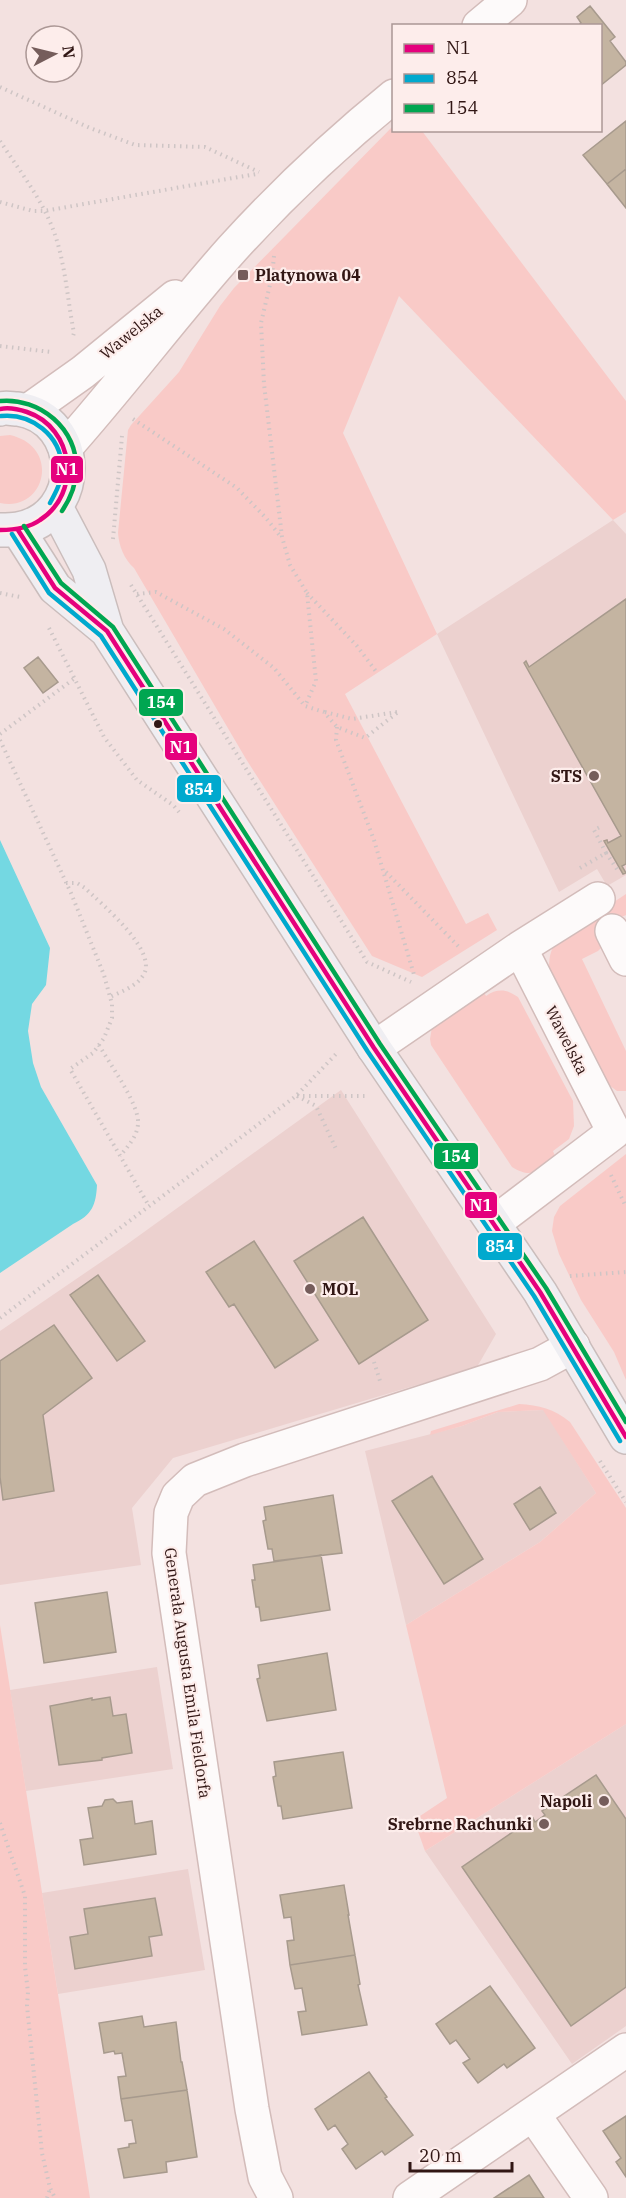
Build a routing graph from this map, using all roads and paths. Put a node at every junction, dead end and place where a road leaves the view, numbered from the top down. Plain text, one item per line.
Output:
1 (510, 0) edge
2 (481, 24) edge
3 (0, 87) edge
4 (392, 97) edge
5 (0, 141) edge
6 (0, 202) edge
7 (44, 211) junction
8 (275, 247) dead end
9 (232, 250) junction
10 (70, 344) dead end
11 (0, 346) edge
12 (56, 353) dead end
13 (14, 410) edge
14 (131, 418) dead end
15 (123, 425) dead end
16 (65, 448) junction
17 (56, 507) junction
18 (9, 530) edge
19 (282, 537) junction
20 (112, 547) dead end
21 (131, 585) dead end
22 (307, 592) junction
23 (0, 593) edge
24 (137, 594) junction
25 (22, 597) dead end
26 (44, 619) dead end
27 (107, 631) junction
28 (378, 674) dead end
29 (75, 678) junction
30 (305, 706) junction
31 (324, 712) junction
32 (337, 726) junction
33 (0, 734) edge
34 (0, 740) edge
35 (181, 813) dead end
36 (606, 853) dead end
37 (384, 870) junction
38 (619, 872) dead end
39 (66, 883) junction
40 (598, 899) dead end
41 (520, 948) junction
42 (467, 955) dead end
43 (110, 997) junction
44 (99, 1045) junction
45 (340, 1047) dead end
46 (374, 1048) junction
47 (296, 1096) junction
48 (368, 1096) dead end
49 (620, 1128) edge
50 (337, 1151) dead end
51 (120, 1156) junction
52 (610, 1173) dead end
53 (149, 1206) junction
54 (626, 1207) edge
55 (494, 1223) junction
56 (626, 1272) edge
57 (567, 1277) dead end
58 (0, 1318) edge
59 (573, 1346) junction
60 (626, 1437) edge
61 (0, 1824) edge
62 (626, 2050) edge
63 (533, 2114) junction
64 (50, 2188) junction
65 (47, 2198) edge
66 (55, 2198) edge
67 (276, 2198) edge
68 (410, 2198) edge
69 (591, 2198) edge

1 - 2 street
3 - 7 path
4 - 9 street, Wawelska
5 - 7 path
6 - 7 path
7 - 10 path
8 - 19 path
9 - 13 street, Wawelska
9 - 16 street, Wawelska
11 - 12 path
13 - 16 main road
14 - 19 path
15 - 20 path
16 - 17 main road
17 - 18 main road
17 - 27 main road
18 - 27 main road
19 - 22 path
21 - 24 path
22 - 28 path
22 - 30 path
23 - 25 path
24 - 30 path
24 - 37 path
26 - 29 path
27 - 46 main road
29 - 33 path
29 - 35 path
30 - 31 path
31 - 32 path
31 - 32 path
32 - 37 path
34 - 39 path
36 - 38 path
37 - 42 path
39 - 43 path
39 - 43 path
40 - 41 street
41 - 46 street
41 - 49 street, Wawelska
43 - 44 path
44 - 51 path
44 - 51 path
45 - 47 path
46 - 55 main road
47 - 48 path
47 - 50 path
47 - 53 path
49 - 55 street, Wawelska
51 - 53 path
52 - 54 path
53 - 58 path
55 - 59 main road
56 - 57 path
59 - 60 main road
59 - 67 street, Generała Augusta Emila Fieldorfa
61 - 64 path
62 - 63 street
63 - 68 street
63 - 69 street
64 - 65 path
64 - 66 path

